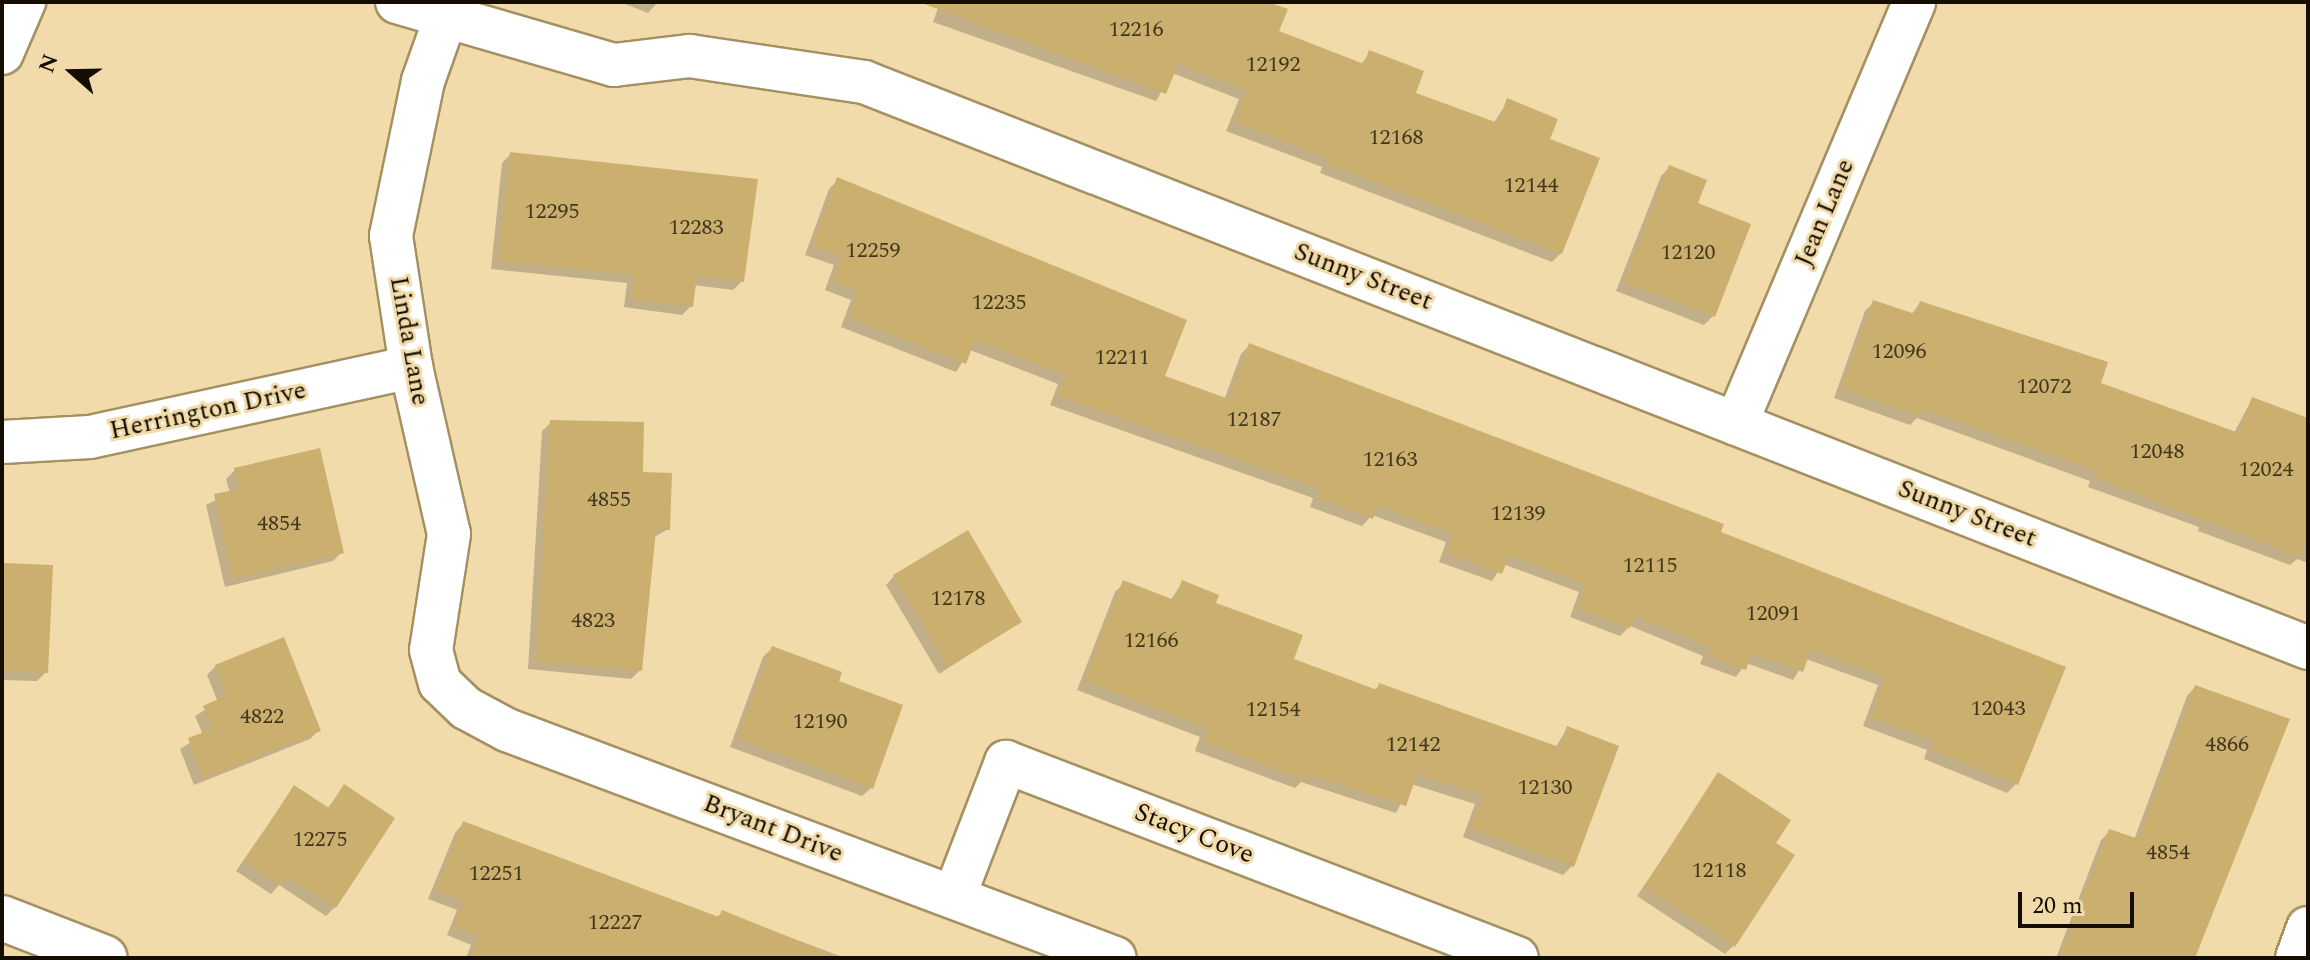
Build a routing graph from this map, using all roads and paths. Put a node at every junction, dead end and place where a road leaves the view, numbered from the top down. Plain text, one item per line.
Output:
1 (24, 2) edge
2 (397, 2) edge
3 (1914, 2) edge
4 (448, 10) edge
5 (2, 53) edge
6 (411, 367) junction
7 (1736, 424) junction
8 (2, 442) edge
9 (2308, 648) edge
10 (440, 683) joint
11 (954, 897) junction
12 (2, 918) edge
13 (2308, 928) edge
14 (105, 958) edge
15 (1115, 958) edge
16 (1517, 958) edge
17 (2297, 958) edge

1 - 5 street
2 - 4 street, Sunny Street
3 - 7 street, Jean Lane
4 - 6 street, Linda Lane
4 - 7 street, Sunny Street
6 - 8 street, Herrington Drive
6 - 10 street, Linda Lane
7 - 9 street, Sunny Street
10 - 11 street, Bryant Drive
11 - 15 street, Bryant Drive
11 - 16 street, Stacy Cove
12 - 14 main road
13 - 17 street

